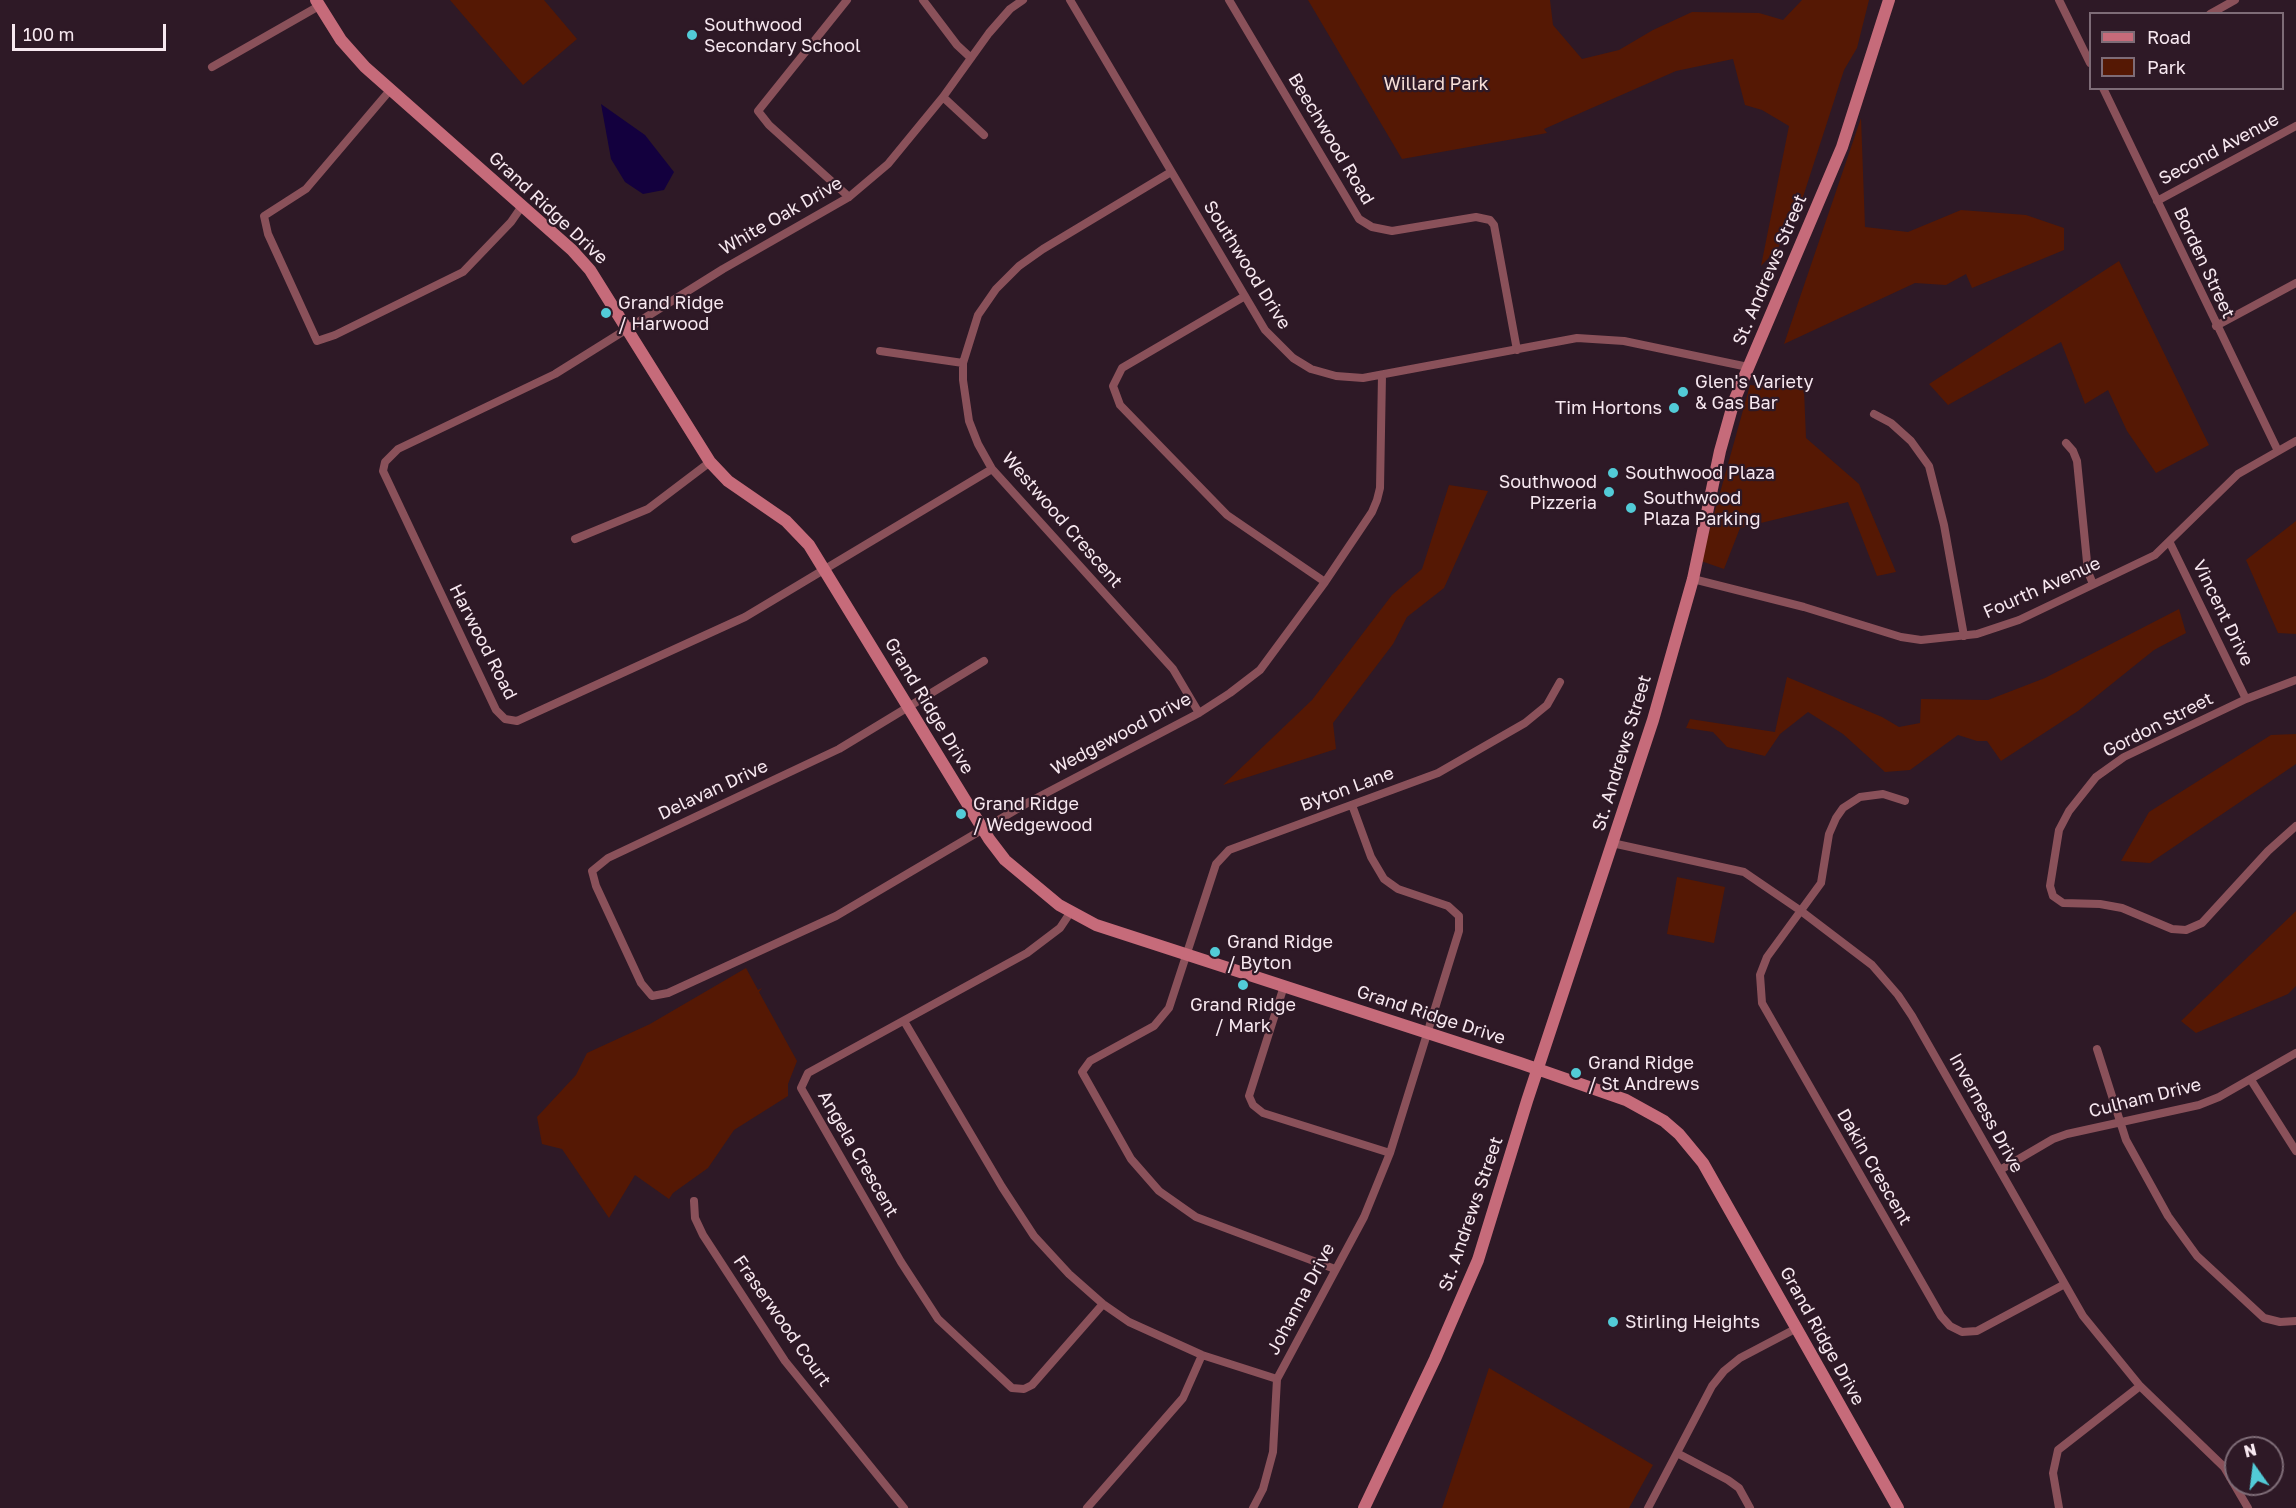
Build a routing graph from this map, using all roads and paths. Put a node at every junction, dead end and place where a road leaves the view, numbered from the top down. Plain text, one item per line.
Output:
1 (847, 0) edge
2 (923, 0) edge
3 (1023, 0) edge
4 (1070, 0) edge
5 (1229, 0) edge
6 (1889, 0) edge
7 (2059, 0) edge
8 (2235, 0) edge
9 (318, 3) edge
10 (2214, 12) edge
11 (971, 58) junction
12 (2089, 59) edge
13 (212, 67) dead end
14 (391, 89) junction
15 (2104, 90) edge
16 (943, 97) junction
17 (2296, 126) edge
18 (984, 135) dead end
19 (1171, 172) junction
20 (849, 197) junction
21 (2157, 201) junction
22 (522, 206) junction
23 (2296, 283) edge
24 (1245, 296) junction
25 (2216, 326) junction
26 (628, 329) junction
27 (1517, 350) junction
28 (880, 351) dead end
29 (963, 363) junction
30 (1748, 367) junction
31 (1382, 375) junction
32 (1874, 414) dead end
33 (2296, 441) edge
34 (2066, 442) dead end
35 (2278, 451) junction
36 (710, 462) junction
37 (992, 469) junction
38 (575, 539) dead end
39 (2170, 543) junction
40 (826, 570) junction
41 (1693, 579) junction
42 (1325, 582) junction
43 (2093, 584) junction
44 (1964, 636) junction
45 (984, 661) dead end
46 (2296, 680) edge
47 (1560, 682) dead end
48 (2246, 699) junction
49 (909, 708) junction
50 (1199, 712) junction
51 (1905, 801) dead end
52 (1352, 805) junction
53 (2296, 826) edge
54 (983, 828) junction
55 (1612, 843) junction
56 (1801, 911) junction
57 (1070, 913) junction
58 (1186, 955) junction
59 (1284, 986) junction
60 (668, 993) joint
61 (904, 1021) junction
62 (1428, 1033) junction
63 (2097, 1049) dead end
64 (2296, 1053) edge
65 (1538, 1070) junction
66 (2251, 1080) junction
67 (2119, 1122) junction
68 (2296, 1151) edge
69 (1390, 1153) junction
70 (2000, 1170) junction
71 (694, 1201) dead end
72 (1335, 1269) junction
73 (2063, 1285) junction
74 (1103, 1304) junction
75 (2296, 1321) edge
76 (1797, 1328) junction
77 (1202, 1355) junction
78 (1277, 1379) junction
79 (2140, 1386) junction
80 (1677, 1453) junction
81 (904, 1508) edge
82 (1087, 1508) edge
83 (1253, 1508) edge
84 (1364, 1508) edge
85 (1648, 1508) edge
86 (1750, 1508) edge
87 (1898, 1508) edge
88 (2059, 1508) edge
89 (2248, 1508) edge

1 - 20 street
2 - 11 street
3 - 11 street, White Oak Drive
4 - 19 street, Southwood Drive
5 - 27 street, Beechwood Road
6 - 30 street, St. Andrews Street
7 - 12 street
8 - 10 street
9 - 13 street
9 - 14 street, Grand Ridge Drive
11 - 16 street, White Oak Drive
14 - 22 street, Grand Ridge Drive
14 - 22 street
15 - 21 street, Borden Street
16 - 18 street
16 - 20 street, White Oak Drive
17 - 21 street, Second Avenue
19 - 24 street, Southwood Drive
19 - 29 street, Westwood Crescent
20 - 26 street, White Oak Drive
21 - 25 street, Borden Street
22 - 26 street, Grand Ridge Drive
23 - 25 street
24 - 31 street, Southwood Drive
24 - 42 street
25 - 35 street, Borden Street
26 - 36 street, Grand Ridge Drive
26 - 40 street, Harwood Road
27 - 30 street, Southwood Drive
27 - 31 street, Southwood Drive
28 - 29 street
29 - 37 street, Westwood Crescent
30 - 41 street, St. Andrews Street
31 - 42 street, Wedgewood Drive
32 - 44 street
33 - 35 street, Fourth Avenue
34 - 43 street
35 - 39 street, Fourth Avenue
36 - 38 street
36 - 40 street, Grand Ridge Drive
37 - 40 street, Harwood Road
37 - 50 street, Westwood Crescent
39 - 43 street, Fourth Avenue
39 - 48 street, Vincent Drive
40 - 49 street, Grand Ridge Drive
41 - 44 street, Fourth Avenue
41 - 55 street, St. Andrews Street
42 - 50 street, Wedgewood Drive
43 - 44 street, Fourth Avenue
45 - 49 street, Delavan Drive
46 - 48 street, Gordon Street
47 - 52 street, Byton Lane
48 - 53 street, Gordon Street
49 - 54 street, Grand Ridge Drive
49 - 60 street, Delavan Drive
50 - 54 street, Wedgewood Drive
51 - 56 street, Dakin Crescent
52 - 58 street, Byton Lane
52 - 62 street, Johanna Drive
54 - 57 street, Grand Ridge Drive
54 - 60 street, Wedgewood Drive
55 - 56 street, Inverness Drive
55 - 65 street, St. Andrews Street
56 - 70 street, Inverness Drive
56 - 73 street, Dakin Crescent
57 - 58 street, Grand Ridge Drive
57 - 61 street, Angela Crescent
58 - 59 street, Grand Ridge Drive
58 - 72 street, Byton Lane
59 - 62 street, Grand Ridge Drive
59 - 69 street
61 - 74 street, Johanna Drive
61 - 74 street, Angela Crescent
62 - 65 street, Grand Ridge Drive
62 - 69 street, Johanna Drive
63 - 67 street
64 - 66 street, Culham Drive
65 - 76 street, Grand Ridge Drive
65 - 84 street, St. Andrews Street
66 - 67 street, Culham Drive
66 - 68 street
67 - 70 street, Culham Drive
67 - 75 street
69 - 72 street, Johanna Drive
70 - 73 street, Inverness Drive
71 - 81 street, Fraserwood Court
72 - 78 street, Johanna Drive
73 - 79 street, Inverness Drive
74 - 77 street, Johanna Drive
76 - 80 street
76 - 87 street, Grand Ridge Drive
77 - 78 street, Johanna Drive
77 - 82 street
78 - 83 street
79 - 88 street
79 - 89 street, Inverness Drive
80 - 85 street
80 - 86 street

